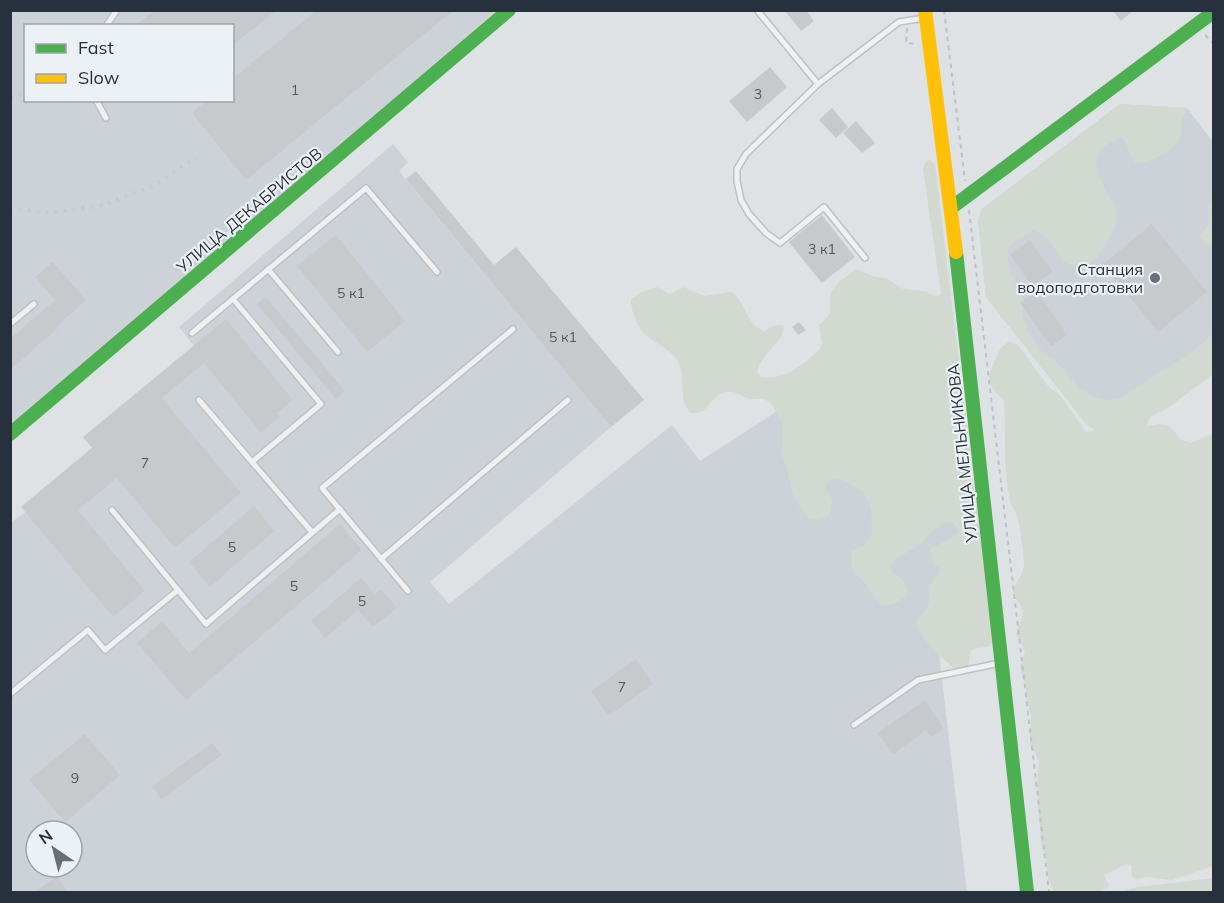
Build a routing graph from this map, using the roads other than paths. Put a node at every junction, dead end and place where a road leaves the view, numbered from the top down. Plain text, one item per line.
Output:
1 (117, 10) edge
2 (508, 10) edge
3 (757, 10) edge
4 (1212, 13) edge
5 (925, 14) edge
6 (107, 24) edge
7 (818, 84) junction
8 (97, 102) edge
9 (106, 118) dead end
10 (951, 208) junction
11 (865, 258) dead end
12 (268, 269) junction
13 (437, 272) dead end
14 (233, 299) junction
15 (34, 304) dead end
16 (10, 324) edge
17 (513, 329) dead end
18 (192, 333) dead end
19 (338, 352) dead end
20 (199, 400) dead end
21 (568, 400) dead end
22 (10, 434) edge
23 (252, 462) junction
24 (340, 509) junction
25 (112, 510) dead end
26 (312, 532) junction
27 (381, 559) junction
28 (178, 590) junction
29 (408, 591) dead end
30 (1002, 662) junction
31 (10, 694) edge
32 (855, 725) dead end
33 (1027, 892) edge

1 - 6 lane
2 - 22 street, УЛИЦА ДЕКАБРИСТОВ
3 - 7 lane
4 - 10 street
5 - 7 lane
5 - 10 street, УЛИЦА МЕЛЬНИКОВА
7 - 11 lane
8 - 9 lane
10 - 30 street, УЛИЦА МЕЛЬНИКОВА
12 - 13 lane
12 - 14 lane
12 - 19 lane
14 - 18 lane
14 - 23 lane
15 - 16 lane
17 - 24 lane
20 - 23 lane
21 - 27 lane
23 - 26 lane
24 - 26 lane
24 - 27 lane
25 - 28 lane
26 - 28 lane
27 - 29 lane
28 - 31 lane
30 - 32 lane
30 - 33 street, УЛИЦА МЕЛЬНИКОВА

